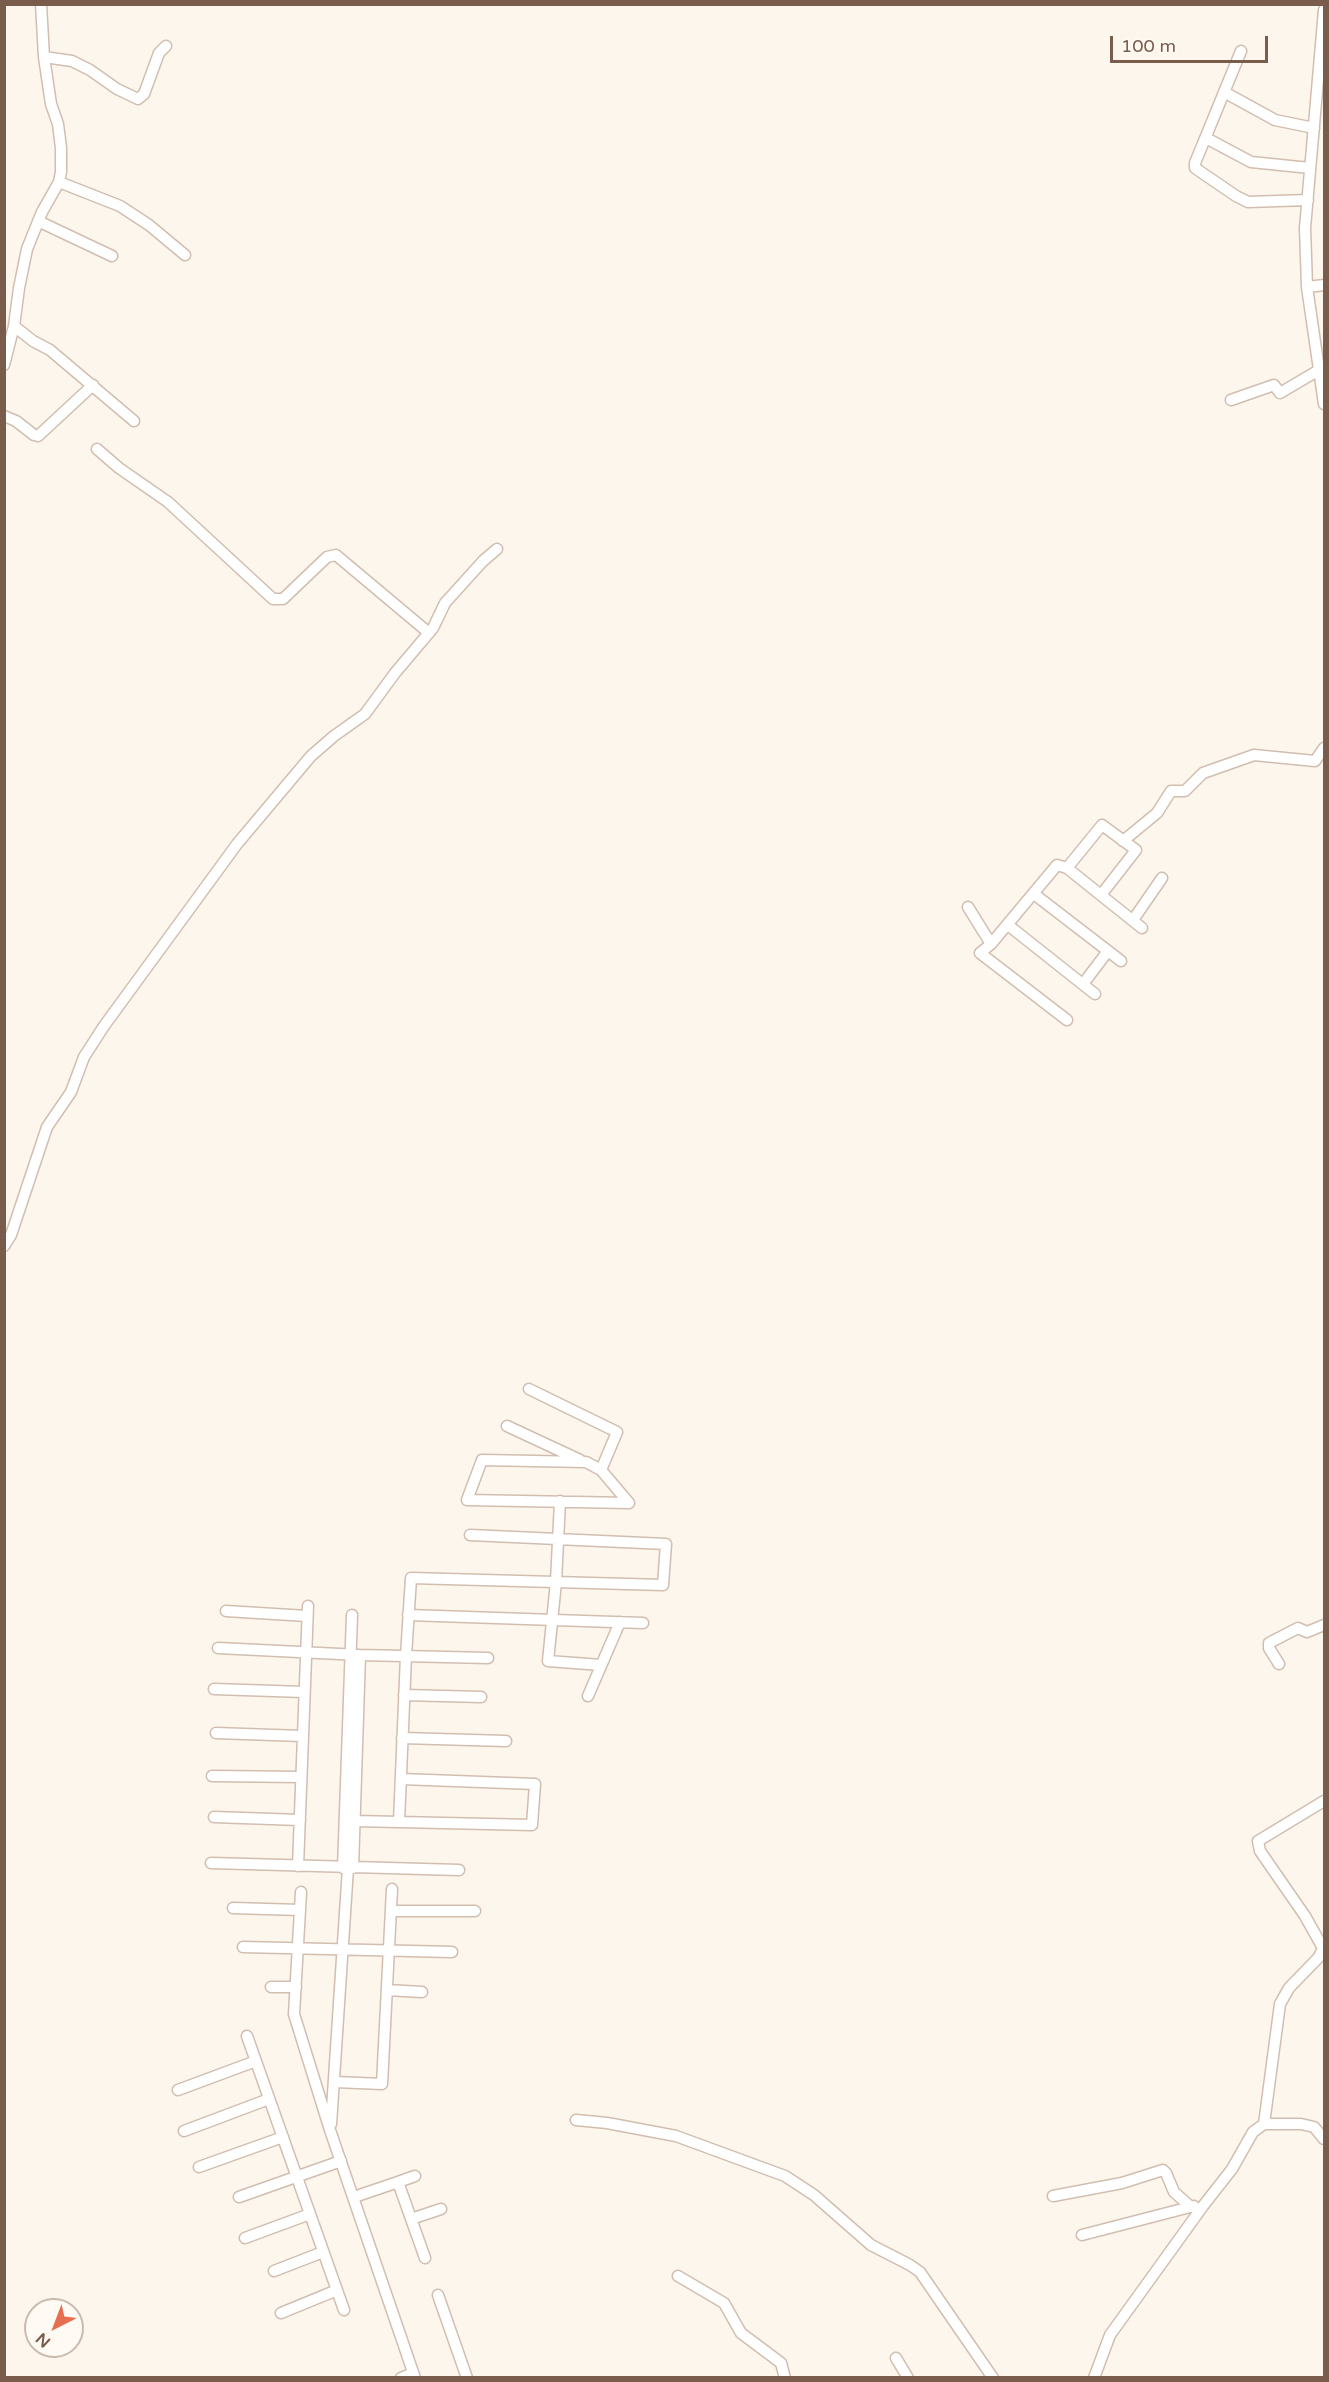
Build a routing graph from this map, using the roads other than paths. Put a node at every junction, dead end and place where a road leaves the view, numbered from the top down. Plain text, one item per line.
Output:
1 (41, 4) edge
2 (1324, 10) edge
3 (166, 46) dead end
4 (1241, 51) dead end
5 (44, 57) junction
6 (1224, 92) junction
7 (1314, 128) junction
8 (1206, 138) junction
9 (1310, 168) junction
10 (59, 182) junction
11 (1308, 200) junction
12 (38, 221) junction
13 (185, 255) dead end
14 (112, 256) dead end
15 (1324, 285) edge
16 (1307, 287) junction
17 (14, 326) junction
18 (4, 365) edge
19 (1319, 370) junction
20 (93, 385) junction
21 (1231, 400) dead end
22 (1324, 404) edge
23 (4, 416) edge
24 (134, 421) dead end
25 (97, 449) dead end
26 (497, 549) dead end
27 (429, 633) junction
28 (1324, 748) edge
29 (1123, 841) junction
30 (1067, 868) junction
31 (1162, 879) dead end
32 (1034, 894) junction
33 (1101, 894) junction
34 (968, 907) dead end
35 (1133, 920) junction
36 (1008, 925) junction
37 (1142, 928) dead end
38 (991, 944) junction
39 (1108, 951) junction
40 (1121, 961) dead end
41 (1083, 984) junction
42 (1095, 994) dead end
43 (1067, 1020) dead end
44 (4, 1246) edge
45 (529, 1389) dead end
46 (507, 1426) dead end
47 (586, 1462) junction
48 (601, 1470) junction
49 (560, 1501) junction
50 (470, 1535) dead end
51 (558, 1539) junction
52 (556, 1582) junction
53 (226, 1611) dead end
54 (352, 1615) dead end
55 (408, 1615) junction
56 (552, 1620) junction
57 (620, 1622) junction
58 (643, 1623) dead end
59 (1324, 1624) edge
60 (218, 1648) dead end
61 (305, 1653) junction
62 (355, 1655) junction
63 (405, 1656) junction
64 (488, 1658) dead end
65 (1279, 1664) dead end
66 (602, 1665) junction
67 (214, 1689) dead end
68 (304, 1692) junction
69 (404, 1695) junction
70 (588, 1696) dead end
71 (481, 1697) dead end
72 (216, 1733) dead end
73 (302, 1736) junction
74 (402, 1738) junction
75 (506, 1741) dead end
76 (212, 1776) dead end
77 (301, 1777) junction
78 (401, 1779) junction
79 (1324, 1801) edge
80 (214, 1817) dead end
81 (300, 1820) junction
82 (355, 1821) junction
83 (399, 1822) junction
84 (211, 1863) dead end
85 (298, 1866) junction
86 (348, 1868) junction
87 (459, 1870) dead end
88 (392, 1889) dead end
89 (301, 1892) dead end
90 (233, 1908) dead end
91 (300, 1910) junction
92 (391, 1911) junction
93 (475, 1911) dead end
94 (243, 1947) dead end
95 (298, 1950) junction
96 (344, 1950) junction
97 (389, 1951) junction
98 (452, 1952) dead end
99 (271, 1987) dead end
100 (296, 1987) junction
101 (387, 1990) junction
102 (422, 1992) dead end
103 (247, 2036) dead end
104 (256, 2061) junction
105 (334, 2082) junction
106 (178, 2090) dead end
107 (269, 2099) junction
108 (576, 2120) dead end
109 (1264, 2124) junction
110 (330, 2130) junction
111 (184, 2131) dead end
112 (283, 2137) junction
113 (1324, 2139) edge
114 (341, 2161) junction
115 (199, 2168) dead end
116 (415, 2176) dead end
117 (297, 2177) junction
118 (398, 2182) junction
119 (1053, 2196) dead end
120 (354, 2197) junction
121 (239, 2198) dead end
122 (1203, 2206) junction
123 (1191, 2207) junction
124 (441, 2209) dead end
125 (310, 2214) junction
126 (411, 2219) junction
127 (1082, 2235) dead end
128 (245, 2238) dead end
129 (323, 2252) junction
130 (425, 2258) dead end
131 (274, 2271) dead end
132 (678, 2276) dead end
133 (337, 2290) junction
134 (438, 2295) dead end
135 (344, 2310) dead end
136 (281, 2313) dead end
137 (896, 2358) dead end
138 (414, 2375) edge
139 (401, 2378) edge
140 (466, 2378) edge
141 (784, 2378) edge
142 (908, 2378) edge
143 (993, 2378) edge
144 (1094, 2378) edge

1 - 5 street
2 - 7 street
3 - 5 street
4 - 6 street
5 - 10 street
6 - 7 street
6 - 8 street
7 - 9 street
8 - 9 street
8 - 11 street
9 - 11 street
10 - 12 street
10 - 13 street
11 - 16 street
12 - 14 street
12 - 17 street
15 - 16 street
16 - 19 street
17 - 18 street
17 - 20 street
19 - 21 street
19 - 22 street
20 - 23 street
20 - 24 street
25 - 27 street
26 - 27 street
27 - 44 street
28 - 29 street
29 - 30 street
29 - 33 street
30 - 32 street
30 - 33 street
31 - 35 street
32 - 36 street
32 - 39 street
33 - 35 street
34 - 38 street
35 - 37 street
36 - 38 street
36 - 41 street
38 - 43 street
39 - 40 street
39 - 41 street
41 - 42 street
45 - 48 street
46 - 47 street
47 - 48 street
47 - 49 street
48 - 49 street
49 - 51 street
50 - 51 street
51 - 52 street
51 - 52 street
52 - 55 street
52 - 56 street
53 - 61 street
54 - 62 street
55 - 56 street
55 - 63 street
56 - 57 street
56 - 66 street
57 - 58 street
57 - 66 street
59 - 65 street
60 - 61 street
61 - 62 street
61 - 68 street
62 - 63 street
62 - 82 street
62 - 86 street
63 - 64 street
63 - 69 street
66 - 70 street
67 - 68 street
68 - 73 street
69 - 71 street
69 - 74 street
72 - 73 street
73 - 77 street
74 - 75 street
74 - 78 street
76 - 77 street
77 - 81 street
78 - 83 street
78 - 83 street
79 - 109 street
80 - 81 street
81 - 85 street
82 - 83 street
82 - 86 street
84 - 85 street
85 - 86 street
86 - 87 street
86 - 96 street
88 - 92 street
89 - 91 street
90 - 91 street
91 - 95 street
92 - 93 street
92 - 97 street
94 - 95 street
95 - 96 street
95 - 100 street
96 - 97 street
96 - 105 street
97 - 98 street
97 - 101 street
99 - 100 street
100 - 110 street
101 - 102 street
101 - 105 street
103 - 104 street
104 - 106 street
104 - 107 street
105 - 110 street
107 - 111 street
107 - 112 street
108 - 143 street
109 - 113 street
109 - 122 street
110 - 114 street
112 - 115 street
112 - 117 street
114 - 117 street
114 - 120 street
116 - 118 street
117 - 121 street
117 - 125 street
118 - 120 street
118 - 126 street
119 - 123 street
120 - 138 street
122 - 123 street
122 - 144 street
123 - 127 street
124 - 126 street
125 - 128 street
125 - 129 street
126 - 130 street
129 - 131 street
129 - 133 street
132 - 141 street
133 - 135 street
133 - 136 street
134 - 140 street
137 - 142 street
138 - 139 street

